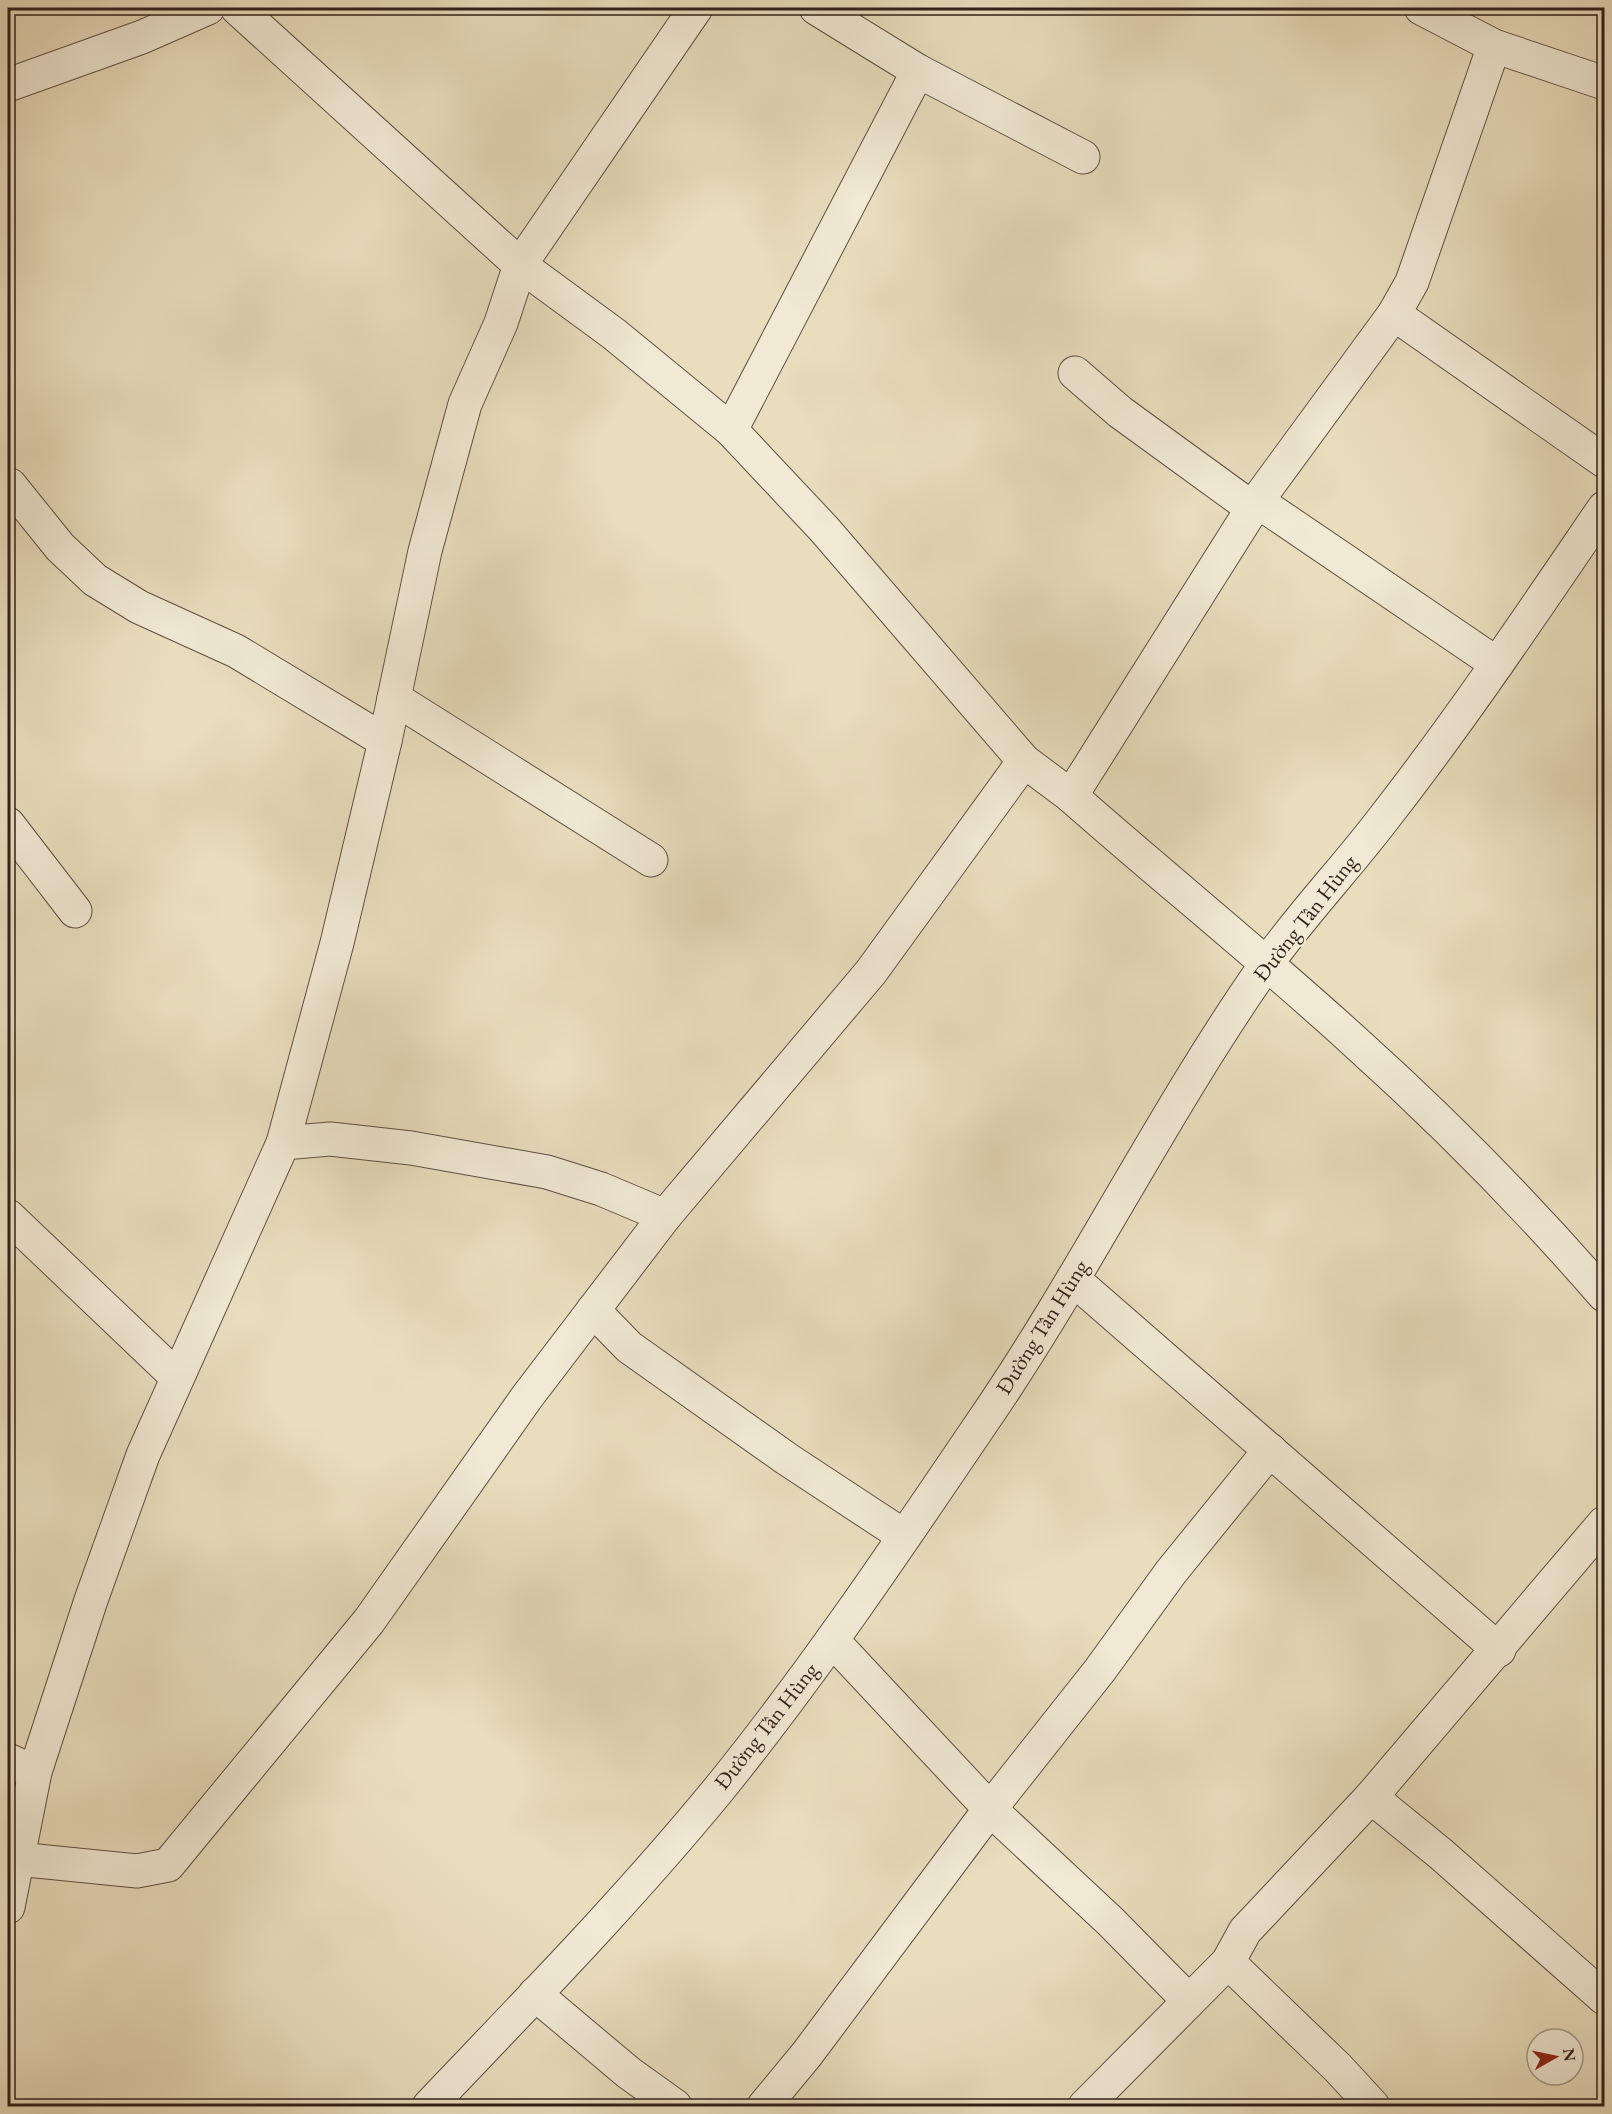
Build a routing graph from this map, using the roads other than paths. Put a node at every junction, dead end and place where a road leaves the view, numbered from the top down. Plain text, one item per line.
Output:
1 (208, 8) edge
2 (237, 8) edge
3 (696, 8) edge
4 (816, 8) edge
5 (1420, 8) edge
6 (1494, 46) junction
7 (918, 70) junction
8 (1605, 83) edge
9 (8, 85) edge
10 (1083, 157) dead end
11 (520, 265) junction
12 (1394, 314) junction
13 (1075, 373) dead end
14 (731, 430) junction
15 (1605, 461) edge
16 (10, 485) dead end
17 (1255, 505) junction
18 (1605, 508) edge
19 (1497, 664) junction
20 (394, 698) junction
21 (385, 741) junction
22 (1024, 761) junction
23 (1071, 796) junction
24 (8, 824) edge
25 (651, 860) dead end
26 (75, 911) dead end
27 (1266, 964) junction
28 (283, 1143) junction
29 (8, 1216) edge
30 (665, 1216) junction
31 (1073, 1279) junction
32 (1605, 1295) edge
33 (593, 1310) junction
34 (177, 1377) junction
35 (1270, 1450) junction
36 (1605, 1523) edge
37 (904, 1536) junction
38 (832, 1640) junction
39 (1499, 1650) junction
40 (21, 1766) edge
41 (1371, 1797) junction
42 (990, 1809) junction
43 (17, 1859) junction
44 (8, 1907) edge
45 (1228, 1962) junction
46 (535, 1994) junction
47 (1605, 1998) edge
48 (1189, 2001) junction
49 (429, 2106) edge
50 (675, 2106) edge
51 (764, 2106) edge
52 (1085, 2106) edge
53 (1373, 2106) edge

1 - 9 street
2 - 11 street
3 - 11 street
4 - 7 street
5 - 6 street
6 - 8 street
6 - 12 street
7 - 10 street
7 - 14 street
11 - 14 street
11 - 20 street
12 - 15 street
12 - 17 street
13 - 17 street
14 - 22 street
16 - 21 street
17 - 19 street
17 - 23 street
18 - 19 street, Đường Tân Hùng
19 - 27 street, Đường Tân Hùng
20 - 21 street
20 - 25 street
21 - 28 street
22 - 23 street
22 - 30 street
23 - 27 street
24 - 26 street
27 - 31 street, Đường Tân Hùng
27 - 32 street
28 - 30 street
28 - 34 street
29 - 34 street
30 - 33 street
31 - 35 street
31 - 37 street, Đường Tân Hùng
33 - 37 street
33 - 43 street
34 - 40 street
35 - 39 street
35 - 42 street
36 - 39 street
37 - 38 street, Đường Tân Hùng
38 - 42 street
38 - 46 street, Đường Tân Hùng
39 - 41 street
40 - 43 street
41 - 45 street
41 - 47 street
42 - 48 street
42 - 51 street
43 - 44 street
45 - 48 street
45 - 53 street
46 - 49 street, Đường Tân Hùng
46 - 50 street
48 - 52 street

